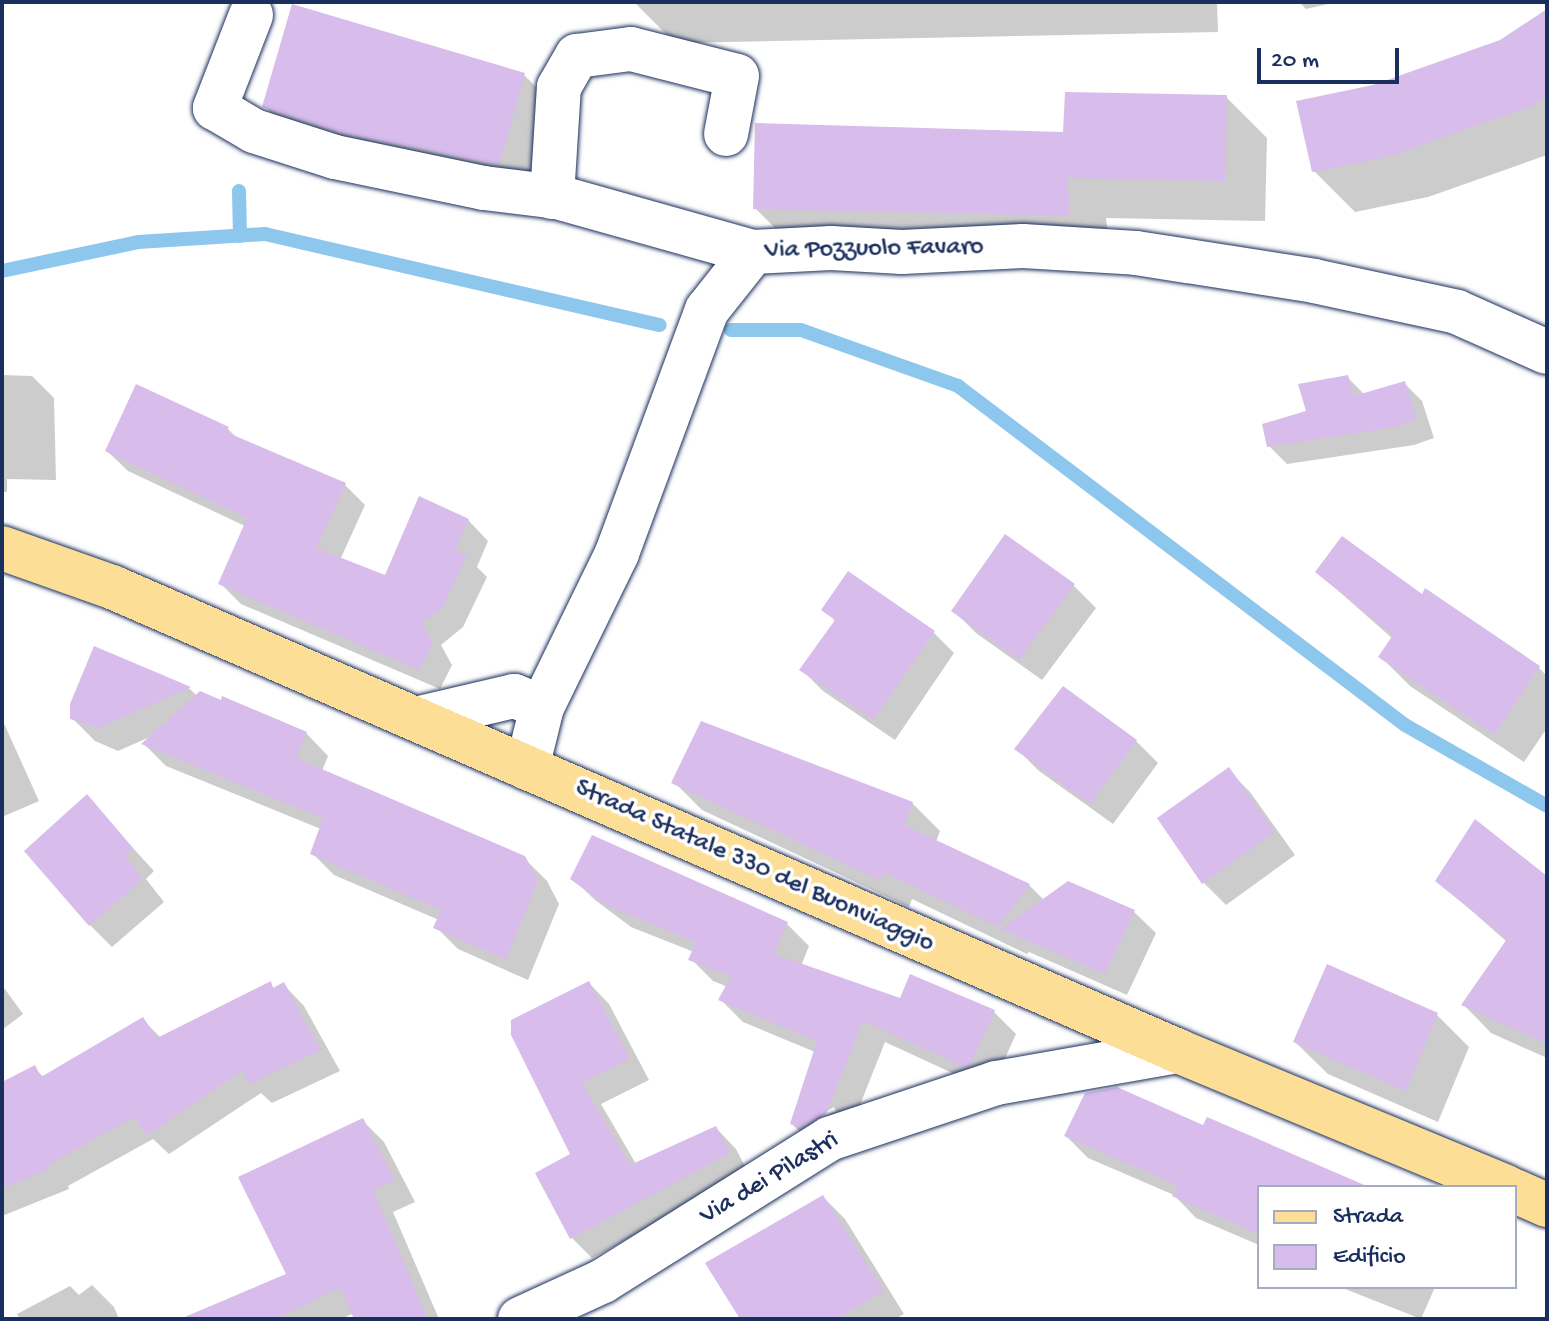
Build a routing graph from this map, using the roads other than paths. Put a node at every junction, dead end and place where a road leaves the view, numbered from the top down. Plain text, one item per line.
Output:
1 (251, 15) dead end
2 (726, 134) dead end
3 (552, 197) junction
4 (753, 252) junction
5 (1547, 352) edge
6 (2, 548) edge
7 (542, 707) junction
8 (416, 719) junction
9 (527, 768) junction
10 (1178, 1051) junction
11 (1501, 1185) edge
12 (1517, 1192) edge
13 (1547, 1205) edge
14 (520, 1319) edge

1 - 3 street
2 - 3 street
3 - 4 street
4 - 5 street, Via Pozzuolo Favaro
4 - 7 street, Via Pozzuolo Favaro
6 - 8 main road, Strada Statale 330 del Buonviaggio
7 - 8 street
7 - 9 street, Via Pozzuolo Favaro
8 - 9 main road, Strada Statale 330 del Buonviaggio
9 - 10 main road, Strada Statale 330 del Buonviaggio
10 - 11 main road, Strada Statale 330 del Buonviaggio
10 - 14 street, Via dei Pilastri
12 - 13 main road

